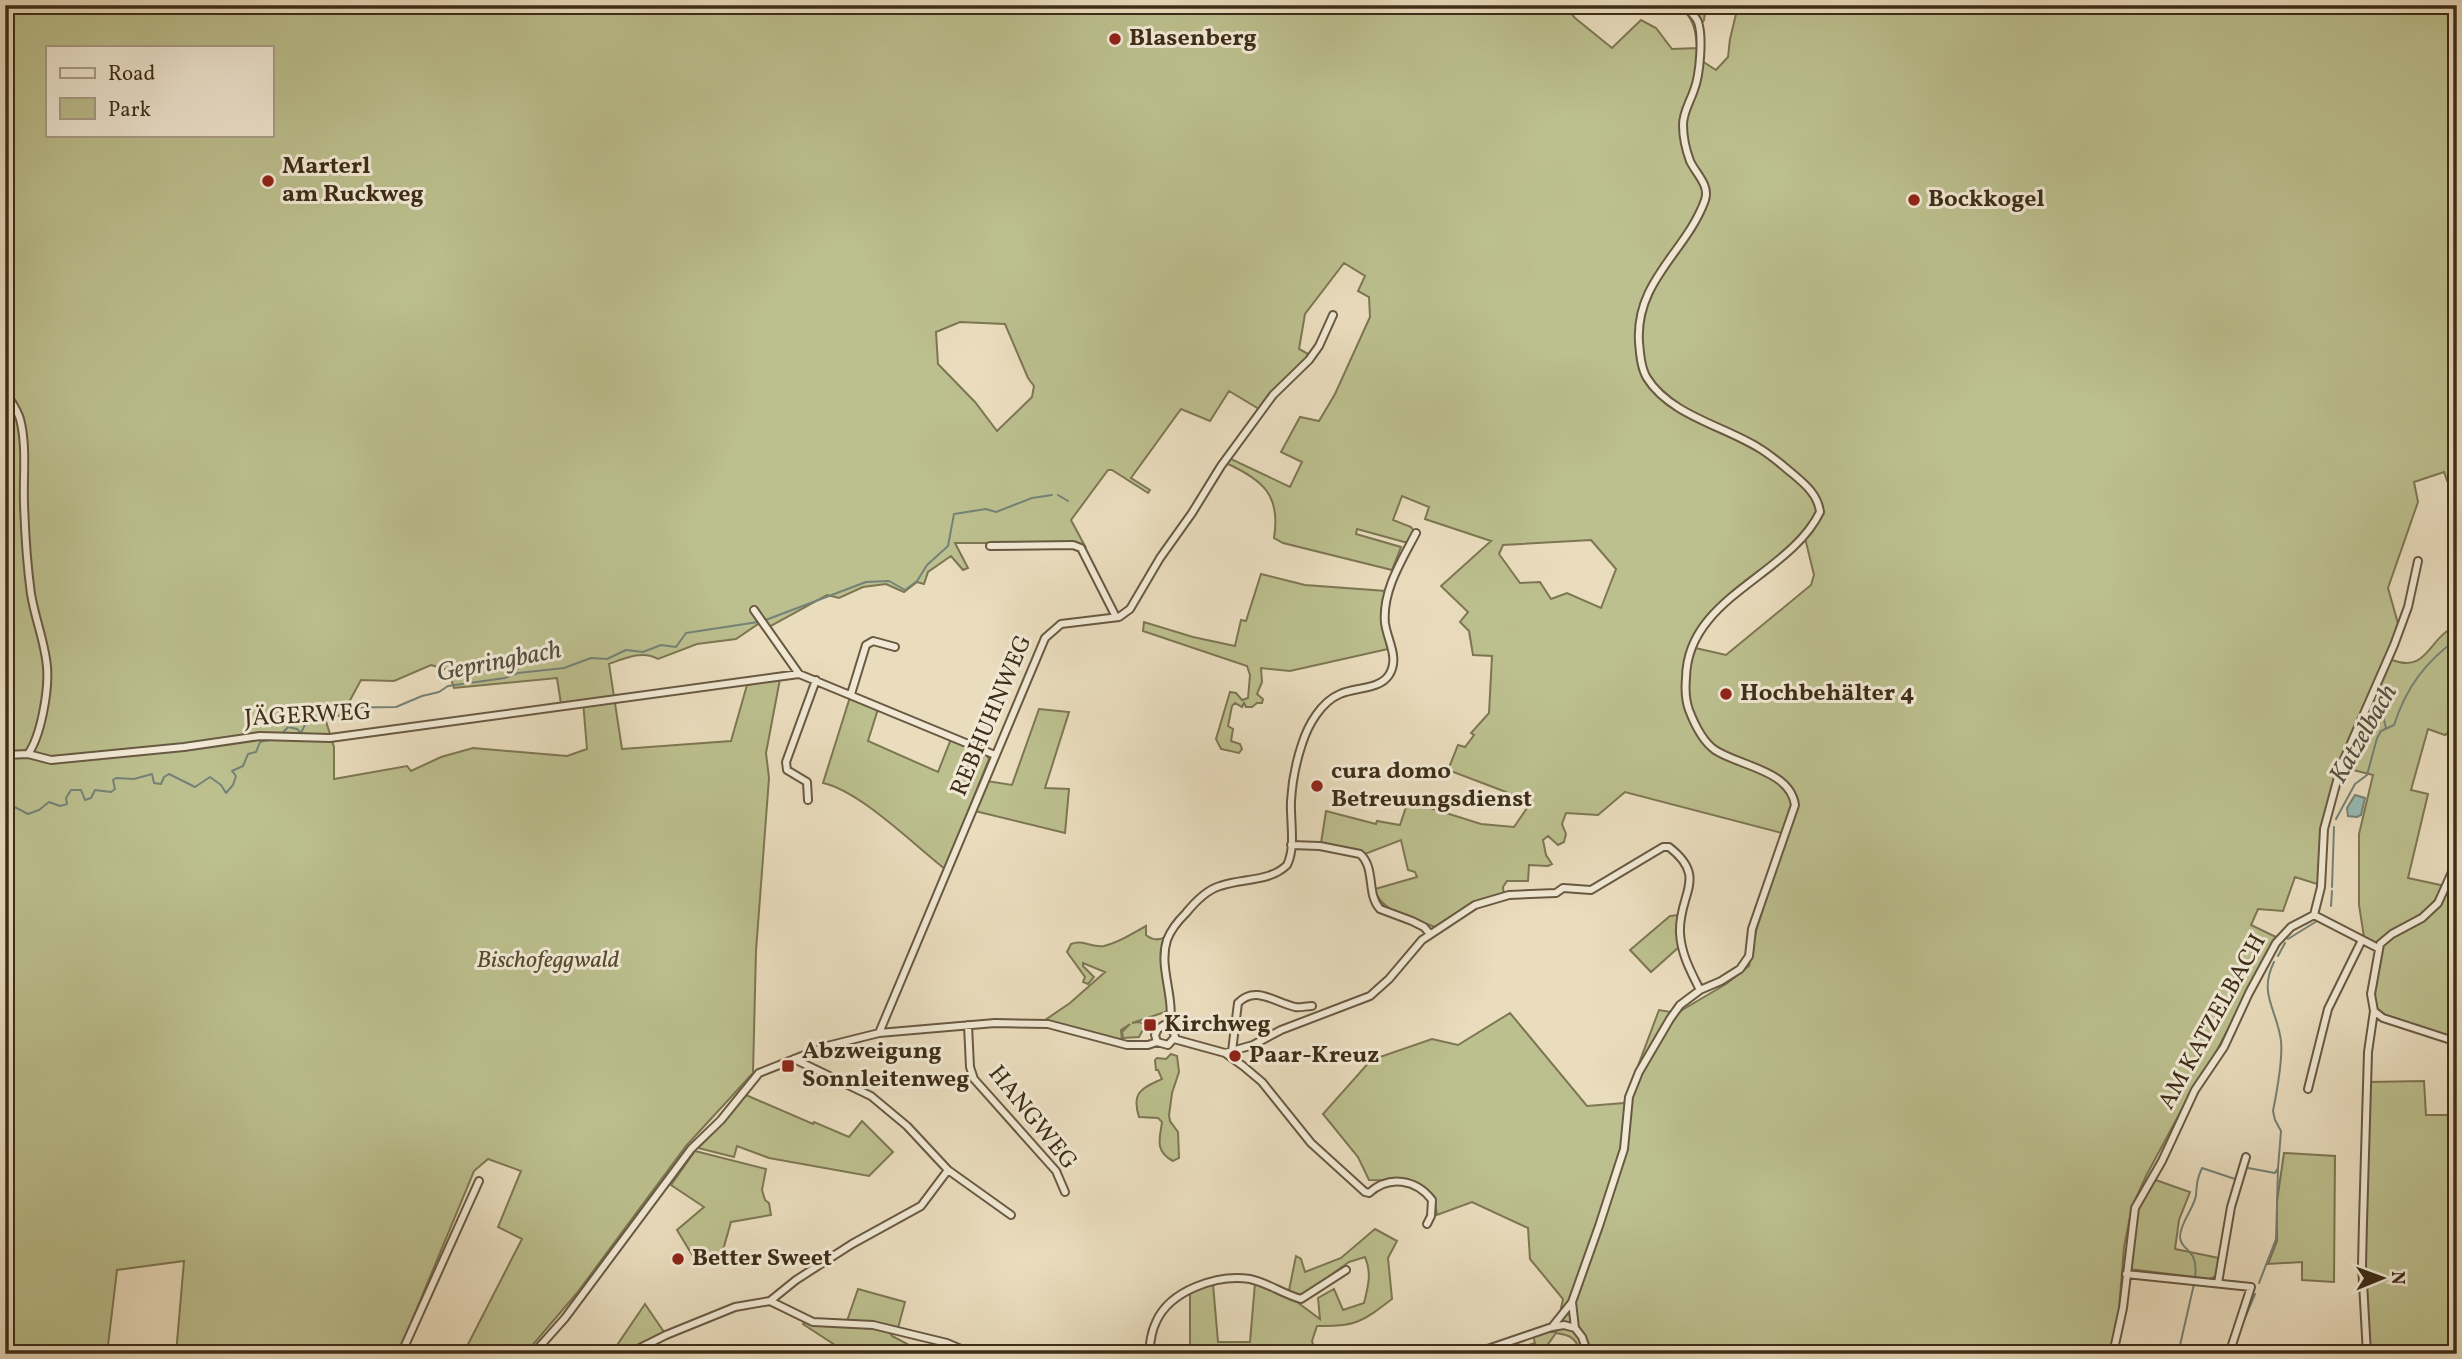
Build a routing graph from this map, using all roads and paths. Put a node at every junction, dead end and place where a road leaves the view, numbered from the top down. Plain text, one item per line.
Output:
1 (1684, 5) edge
2 (1333, 315) dead end
3 (5, 391) edge
4 (1416, 533) dead end
5 (990, 547) dead end
6 (2418, 561) dead end
7 (756, 613) dead end
8 (1116, 617) junction
9 (895, 647) dead end
10 (799, 674) junction
11 (816, 680) junction
12 (851, 694) junction
13 (28, 754) junction
14 (5, 755) edge
15 (995, 755) junction
16 (808, 800) dead end
17 (1291, 845) junction
18 (2457, 847) edge
19 (2314, 915) junction
20 (1430, 934) junction
21 (2362, 940) junction
22 (2378, 948) junction
23 (1700, 990) junction
24 (1312, 1006) dead end
25 (2374, 1010) junction
26 (968, 1026) junction
27 (1170, 1027) junction
28 (879, 1033) junction
29 (1172, 1041) junction
30 (1157, 1042) junction
31 (2457, 1042) edge
32 (1228, 1052) junction
33 (794, 1059) junction
34 (2308, 1090) dead end
35 (2246, 1157) dead end
36 (948, 1170) junction
37 (478, 1181) dead end
38 (1065, 1192) dead end
39 (1011, 1215) dead end
40 (1427, 1224) dead end
41 (1346, 1270) dead end
42 (2126, 1274) junction
43 (2218, 1283) junction
44 (770, 1301) junction
45 (1572, 1302) junction
46 (1552, 1327) junction
47 (1575, 1328) junction
48 (404, 1354) edge
49 (533, 1354) edge
50 (628, 1354) edge
51 (972, 1354) edge
52 (1149, 1354) edge
53 (1473, 1354) edge
54 (1588, 1354) edge
55 (2113, 1354) edge
56 (2229, 1354) edge
57 (2367, 1354) edge

1 - 23 street
2 - 8 street
3 - 13 street
4 - 17 street
5 - 8 street
6 - 19 street
7 - 10 street
8 - 15 street, REBHUHNWEG
9 - 12 street
10 - 11 street, JÄGERWEG
10 - 13 street, JÄGERWEG
11 - 12 street, JÄGERWEG
11 - 16 street
12 - 15 street, JÄGERWEG
13 - 14 street, JÄGERWEG
15 - 28 street, REBHUHNWEG
17 - 20 street
17 - 27 street
18 - 22 street
19 - 21 street
19 - 42 street, AM KATZELBACH
20 - 23 street
20 - 32 street
21 - 22 street
21 - 34 street
22 - 25 street
23 - 45 street
24 - 32 street
25 - 31 street
25 - 57 street
26 - 28 street
26 - 30 street
26 - 38 street, HANGWEG
27 - 29 street
27 - 30 street
28 - 33 street
29 - 30 street
29 - 32 street
32 - 40 street
33 - 36 street
33 - 49 street
35 - 43 street
36 - 39 street
36 - 44 street
37 - 48 street
41 - 52 street
42 - 43 street
42 - 55 street, AM KATZELBACH
43 - 56 street
44 - 50 street
44 - 51 street
45 - 46 street
45 - 47 street
46 - 47 street
46 - 53 street
47 - 54 street

